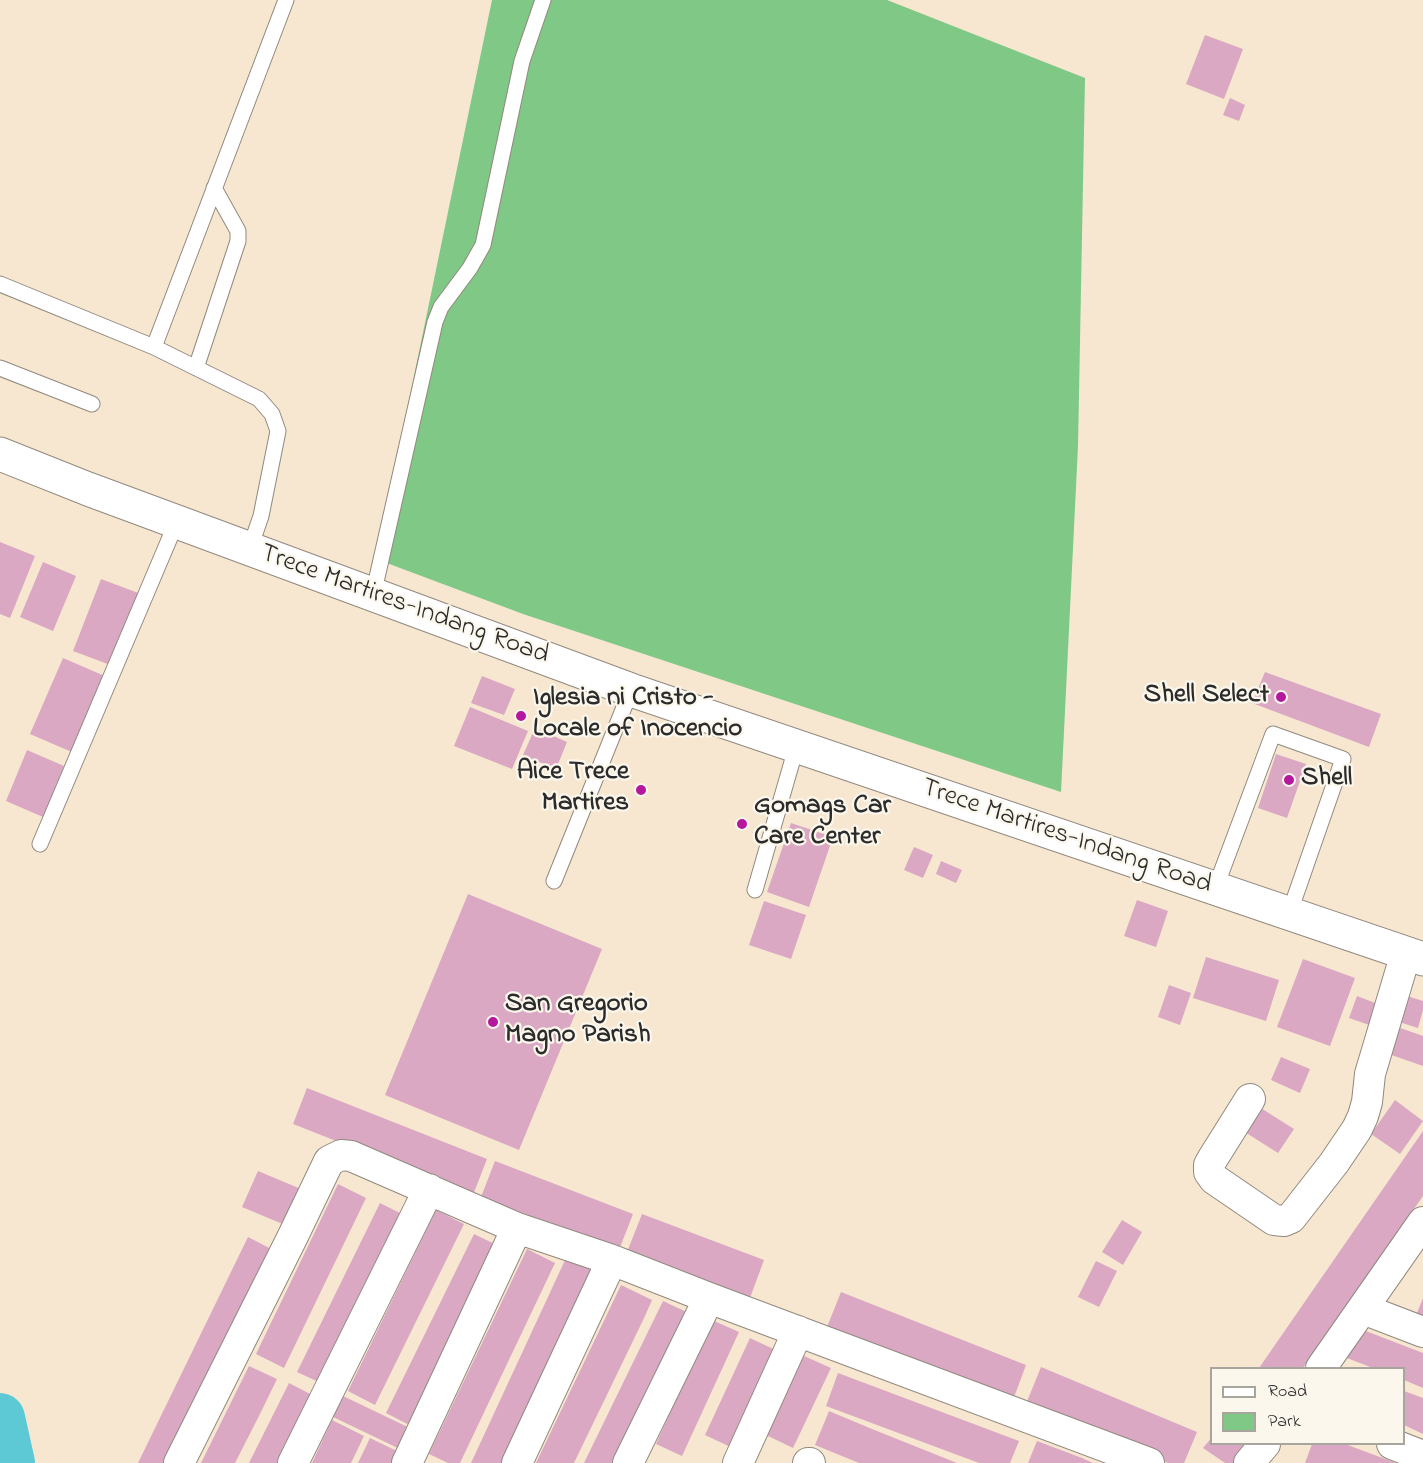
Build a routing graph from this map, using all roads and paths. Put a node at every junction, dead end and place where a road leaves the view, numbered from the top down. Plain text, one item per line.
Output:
1 (286, 0) edge
2 (543, 0) edge
3 (214, 188) junction
4 (0, 284) edge
5 (153, 347) junction
6 (0, 368) edge
7 (196, 368) junction
8 (92, 404) dead end
9 (0, 454) edge
10 (177, 521) junction
11 (250, 548) junction
12 (373, 595) junction
13 (631, 690) junction
14 (796, 748) junction
15 (40, 844) dead end
16 (554, 881) dead end
17 (1215, 889) junction
18 (755, 890) dead end
19 (1289, 914) junction
20 (1415, 956) edge
21 (1250, 1099) dead end
22 (429, 1189) junction
23 (1423, 1222) edge
24 (517, 1228) junction
25 (612, 1260) junction
26 (709, 1298) junction
27 (1363, 1309) junction
28 (798, 1331) junction
29 (1423, 1332) edge
30 (1322, 1367) edge
31 (1262, 1445) edge
32 (1397, 1445) edge
33 (1423, 1456) edge
34 (179, 1463) edge
35 (293, 1463) edge
36 (407, 1463) edge
37 (517, 1463) edge
38 (628, 1463) edge
39 (738, 1463) edge
40 (1149, 1463) edge
41 (1249, 1463) edge

1 - 3 lane
2 - 12 lane
3 - 5 lane
3 - 7 lane
4 - 5 lane
5 - 7 lane
6 - 8 lane
7 - 11 lane
9 - 10 main road, Trece Martires-Indang Road
10 - 11 main road, Trece Martires-Indang Road
10 - 15 lane
11 - 12 main road, Trece Martires-Indang Road
12 - 13 main road, Trece Martires-Indang Road
13 - 14 main road, Trece Martires-Indang Road
13 - 16 lane
14 - 17 main road, Trece Martires-Indang Road
14 - 18 lane
17 - 19 main road, Trece Martires-Indang Road
17 - 19 lane
19 - 20 main road, Trece Martires-Indang Road
20 - 21 street
22 - 24 street
22 - 34 street
22 - 35 street
23 - 27 street
24 - 25 street
24 - 36 street
25 - 26 street
25 - 37 street
26 - 28 street
26 - 38 street
27 - 29 street
27 - 30 street
28 - 39 street
28 - 40 street
31 - 41 street
32 - 33 street

